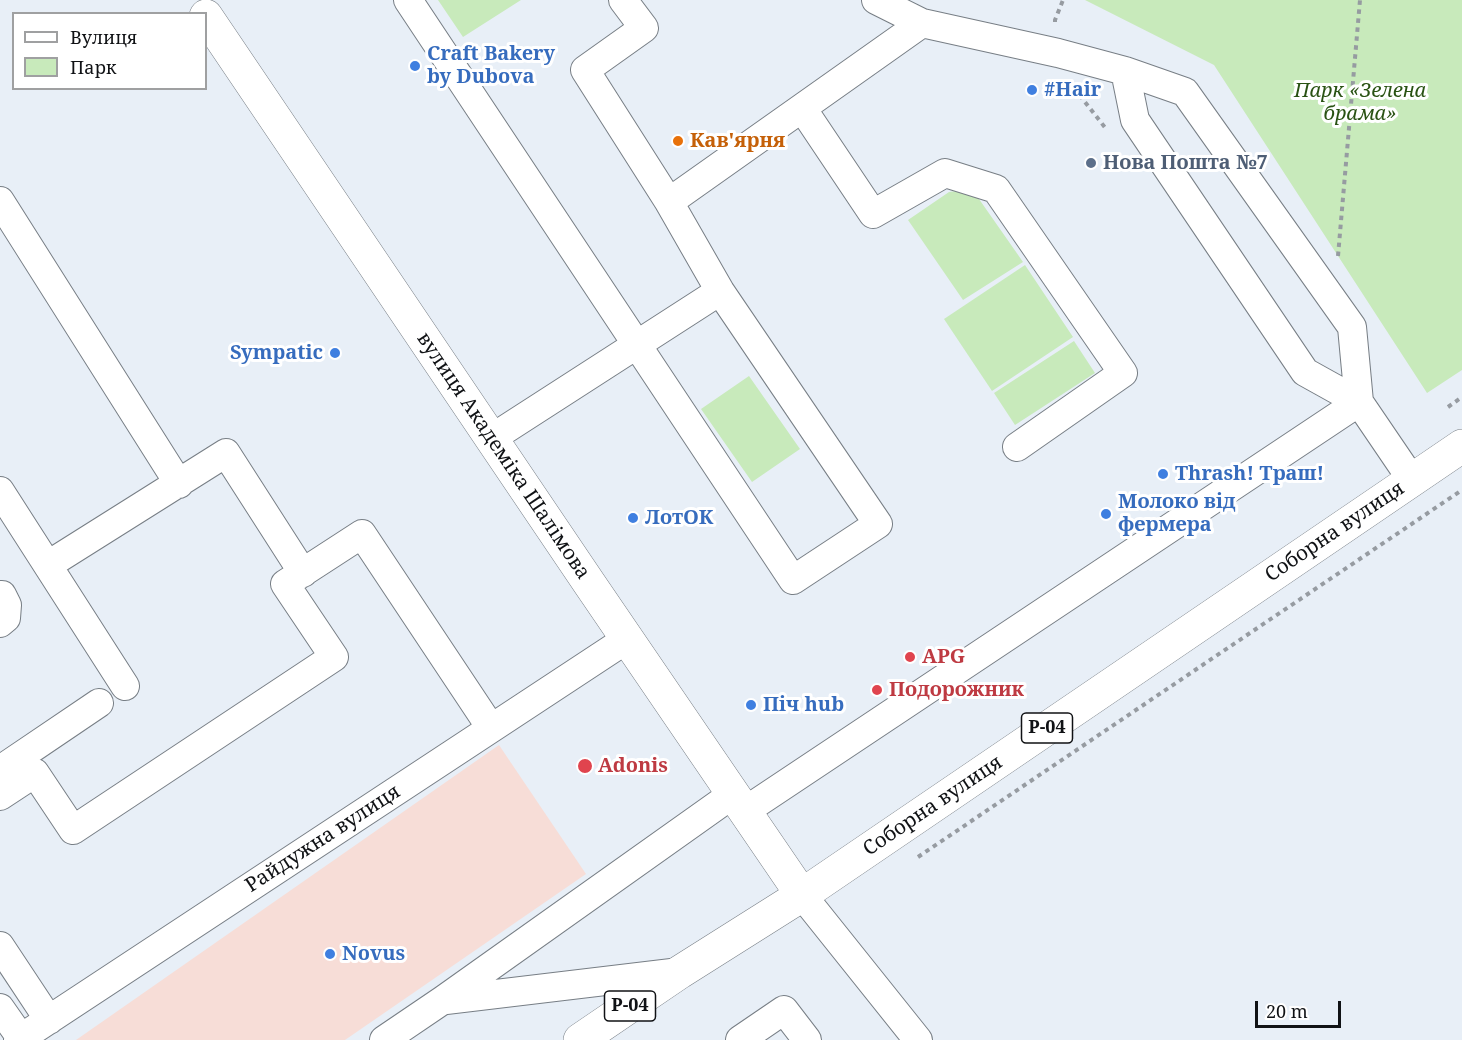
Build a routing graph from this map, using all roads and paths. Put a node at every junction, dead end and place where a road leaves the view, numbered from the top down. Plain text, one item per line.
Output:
1 (408, 0) edge
2 (623, 0) edge
3 (876, 0) edge
4 (1360, 0) edge
5 (207, 18) edge
6 (922, 23) junction
7 (1125, 71) junction
8 (1071, 84) dead end
9 (802, 108) junction
10 (1114, 139) dead end
11 (0, 201) edge
12 (669, 202) junction
13 (720, 291) junction
14 (1334, 302) junction
15 (636, 345) junction
16 (1462, 397) edge
17 (1359, 402) junction
18 (1448, 407) dead end
19 (492, 438) junction
20 (1462, 446) edge
21 (1017, 447) dead end
22 (1412, 480) junction
23 (179, 484) junction
24 (1462, 490) edge
25 (0, 491) edge
26 (48, 565) junction
27 (303, 573) junction
28 (0, 595) edge
29 (0, 623) edge
30 (627, 639) junction
31 (125, 687) dead end
32 (99, 703) dead end
33 (491, 728) junction
34 (0, 770) edge
35 (0, 796) edge
36 (739, 803) junction
37 (910, 862) dead end
38 (802, 895) junction
39 (0, 946) edge
40 (680, 972) junction
41 (443, 1000) junction
42 (0, 1008) edge
43 (49, 1020) junction
44 (19, 1039) edge
45 (384, 1040) edge
46 (580, 1040) edge
47 (740, 1040) edge
48 (807, 1040) edge
49 (918, 1040) edge

1 - 15 street
2 - 12 street
3 - 6 street
4 - 14 path
5 - 19 main road, вулиця Академіка Шалімова
6 - 7 street
6 - 9 street
7 - 14 street
7 - 17 street
8 - 10 path
9 - 12 street
9 - 21 street
11 - 23 street
12 - 13 street
13 - 15 street
13 - 15 street
14 - 17 street
15 - 19 street
16 - 18 path
17 - 22 street
17 - 36 street
19 - 30 main road, вулиця Академіка Шалімова
20 - 22 main road, Соборна вулиця / Р-04
22 - 38 main road, Соборна вулиця / Р-04
23 - 26 street
23 - 27 street
24 - 37 path
25 - 26 street
26 - 31 street
27 - 33 street
27 - 35 street
28 - 29 street
30 - 33 street, Райдужна вулиця
30 - 36 main road, вулиця Академіка Шалімова
32 - 34 street
33 - 43 street, Райдужна вулиця
36 - 38 main road, вулиця Академіка Шалімова
36 - 41 street
38 - 40 main road, Соборна вулиця / Р-04
38 - 49 street
39 - 43 street
40 - 41 street
40 - 46 main road, Соборна вулиця / Р-04
41 - 45 street
42 - 44 street
43 - 44 street, Райдужна вулиця
47 - 48 street

